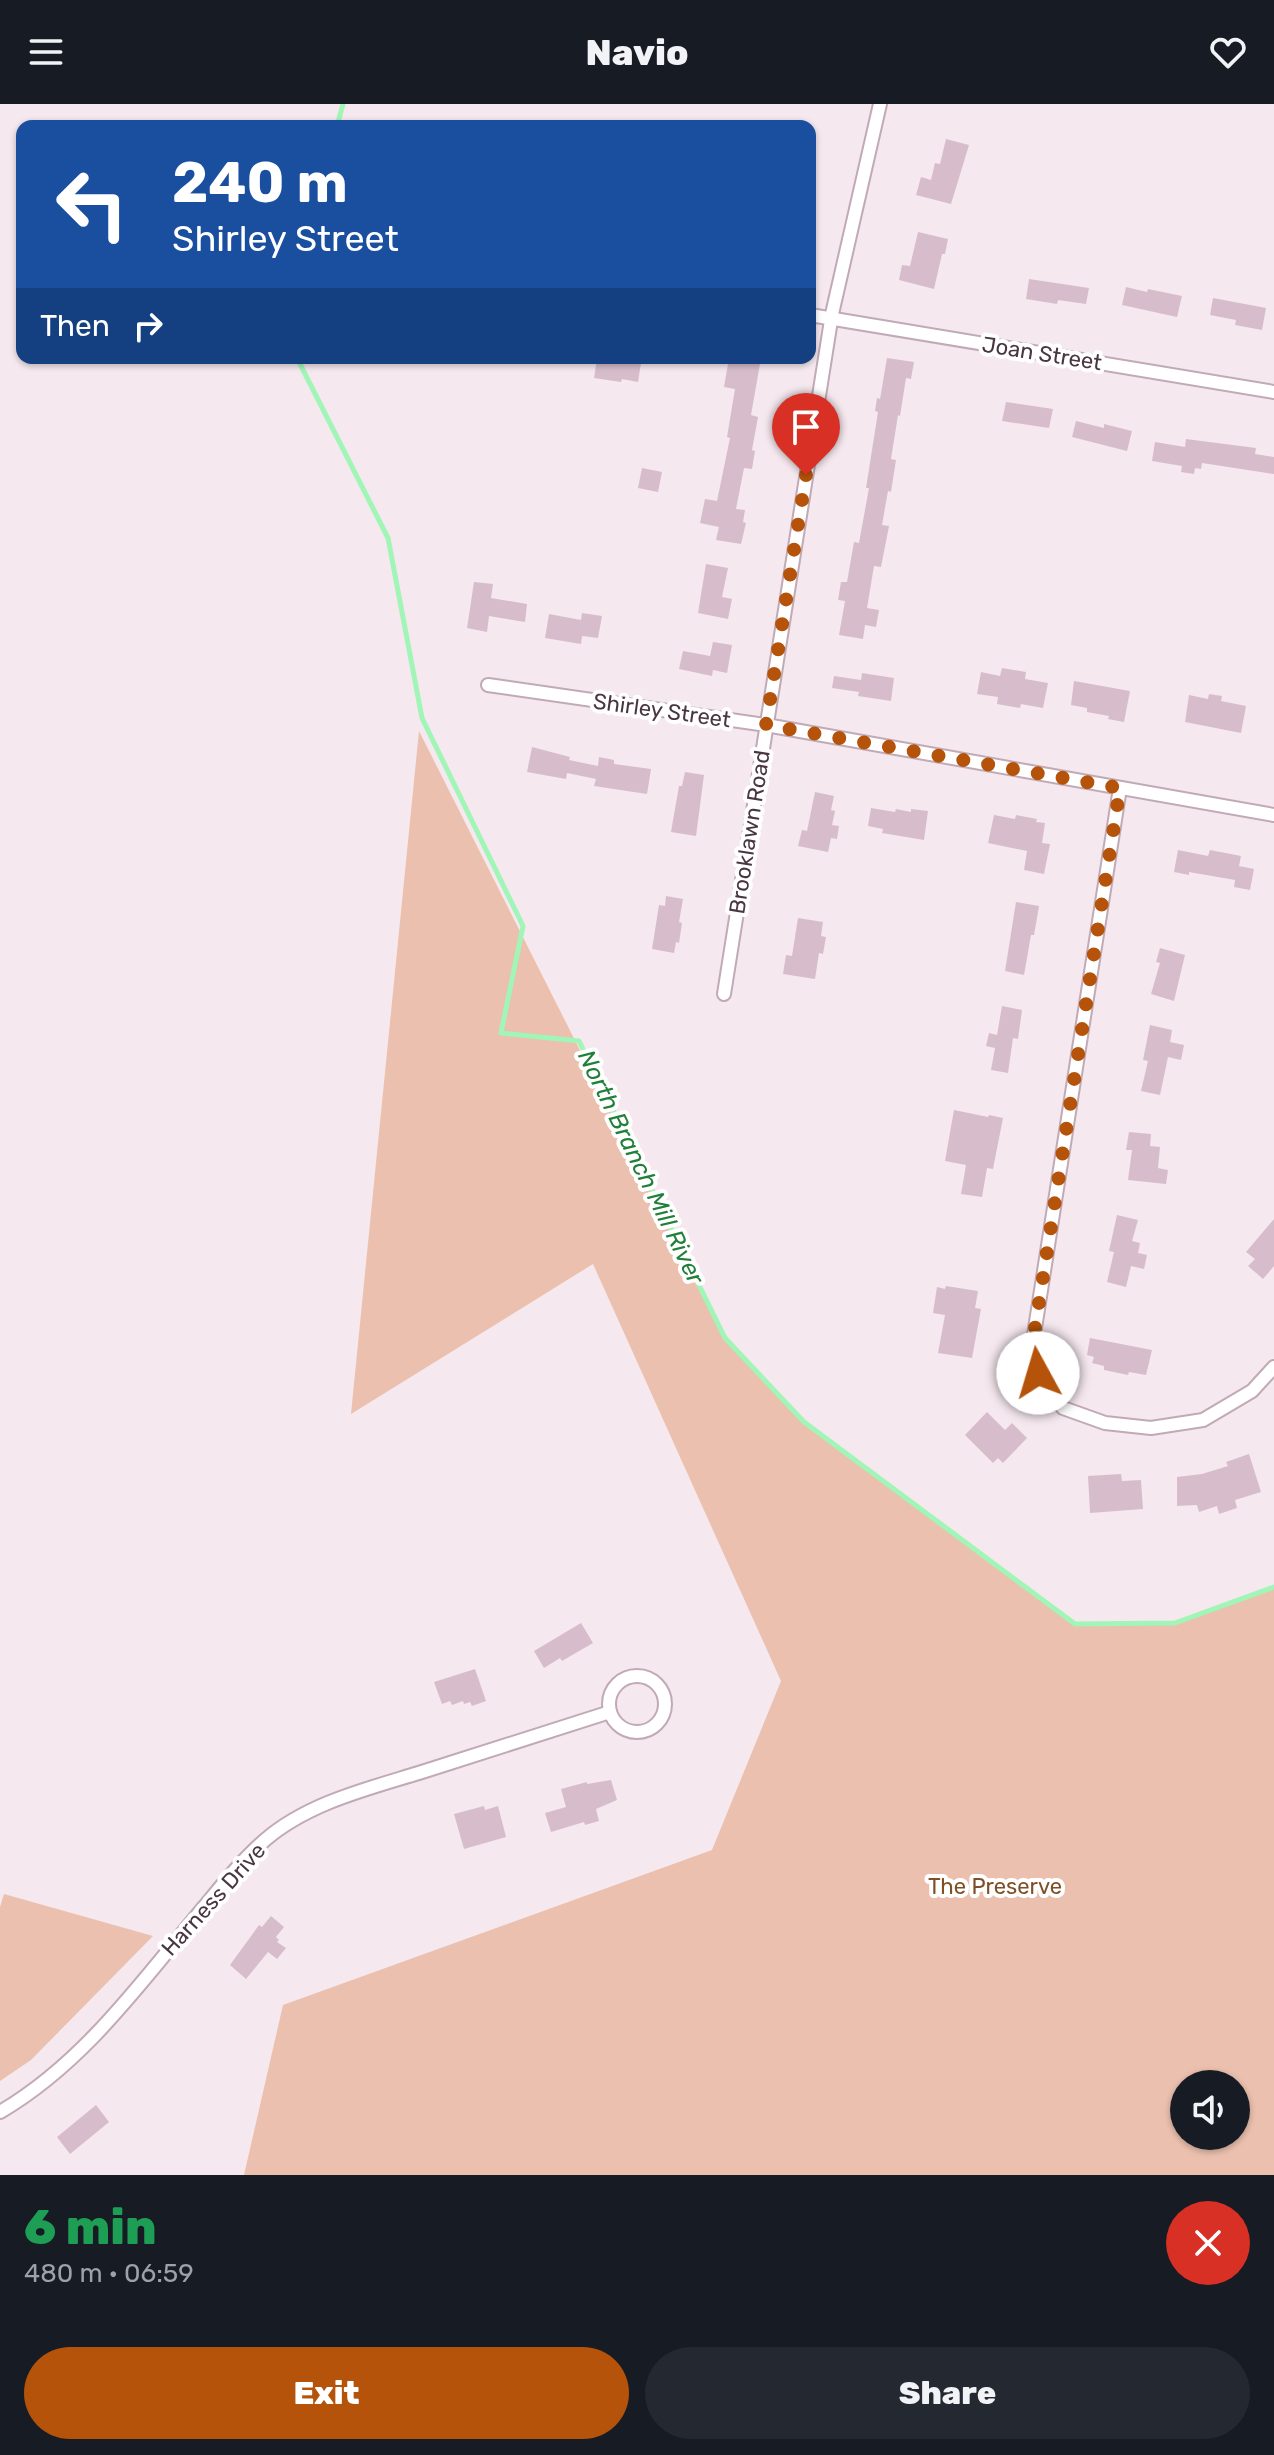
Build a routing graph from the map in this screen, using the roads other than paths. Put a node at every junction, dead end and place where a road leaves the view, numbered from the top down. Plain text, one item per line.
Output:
1 (880, 104) edge
2 (816, 316) edge
3 (831, 318) junction
4 (1274, 392) edge
5 (488, 685) dead end
6 (766, 725) junction
7 (1120, 788) junction
8 (1274, 815) edge
9 (724, 994) dead end
10 (1274, 1367) edge
11 (610, 1712) junction
12 (0, 2112) edge

1 - 3 street, Brooklawn Road
2 - 3 street, Joan Street
3 - 4 street, Joan Street
3 - 6 street, Brooklawn Road
5 - 6 street, Shirley Street
6 - 7 street, Shirley Street
6 - 9 street, Brooklawn Road
7 - 8 street, Shirley Street
7 - 10 street
11 - 11 street
11 - 12 street, Harness Drive

